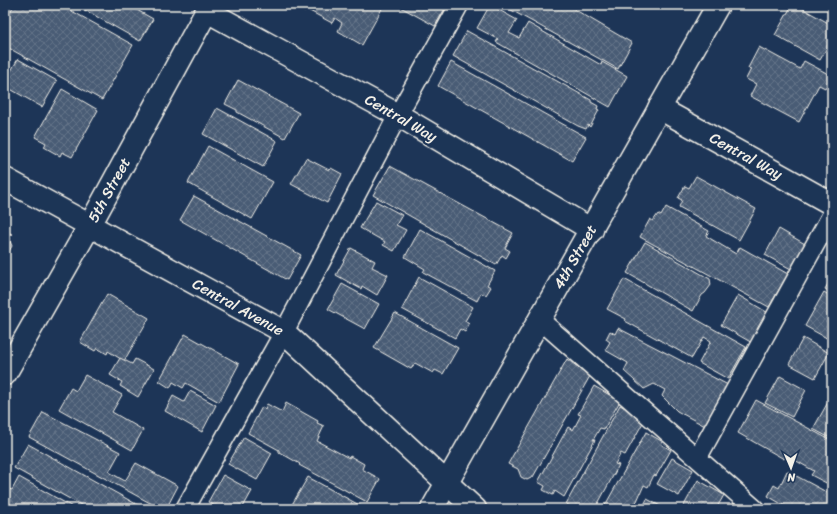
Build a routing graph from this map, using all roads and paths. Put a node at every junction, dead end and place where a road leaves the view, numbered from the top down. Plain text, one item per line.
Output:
1 (459, 5) edge
2 (718, 5) edge
3 (208, 8) edge
4 (659, 108) junction
5 (398, 115) junction
6 (5, 180) edge
7 (832, 204) edge
8 (832, 214) edge
9 (90, 225) junction
10 (592, 230) junction
11 (539, 318) junction
12 (284, 332) junction
13 (5, 374) edge
14 (698, 457) junction
15 (446, 482) junction
16 (185, 509) edge
17 (432, 509) edge
18 (476, 509) edge
19 (755, 509) edge

1 - 5 lane
2 - 4 street, 4th Street
3 - 5 street, Central Way
3 - 9 street, 5th Street
4 - 7 street, Central Way
4 - 10 street, 4th Street
5 - 10 street, Central Way
5 - 12 lane
6 - 9 street, Central Avenue
8 - 14 lane
9 - 12 street, Central Avenue
9 - 13 street, 5th Street
10 - 11 street, 4th Street
11 - 14 lane
11 - 15 street, 4th Street
12 - 15 street, Central Avenue
12 - 16 lane
14 - 19 lane
15 - 17 street, 4th Street
15 - 18 street, Central Avenue

